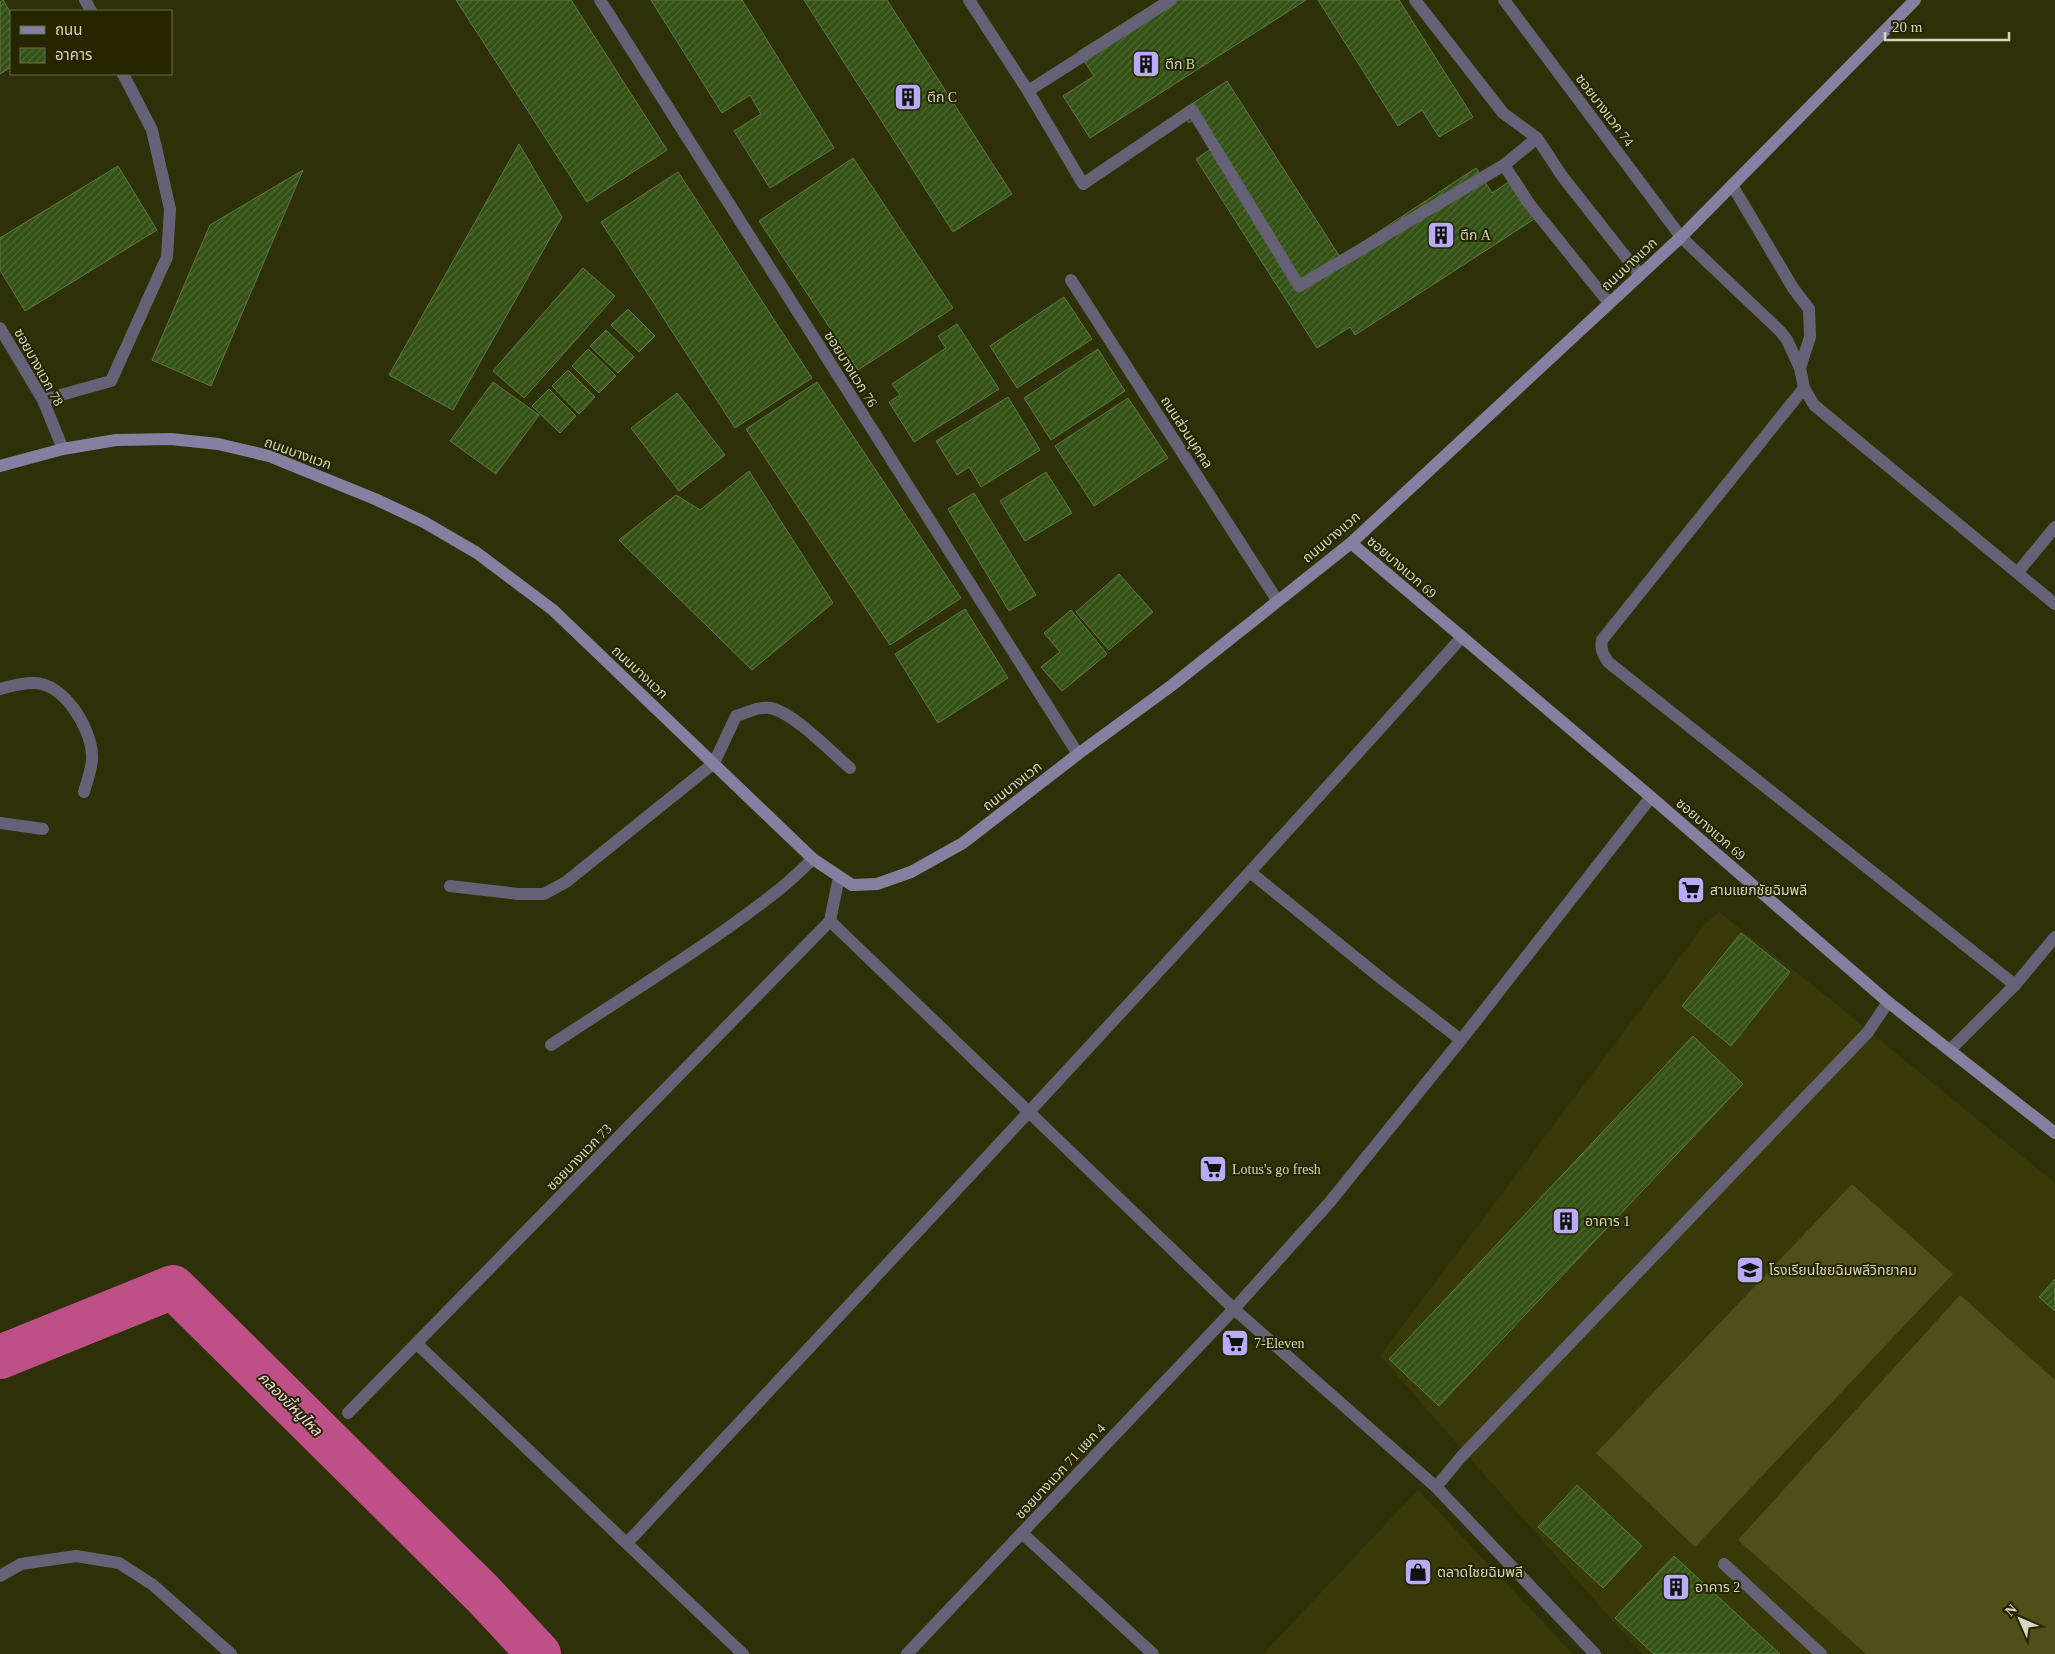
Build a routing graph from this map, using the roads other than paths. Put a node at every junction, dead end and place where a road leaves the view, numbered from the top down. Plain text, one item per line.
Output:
1 (600, 0) edge
2 (969, 0) edge
3 (1171, 0) edge
4 (1415, 0) edge
5 (1504, 0) edge
6 (1915, 0) edge
7 (124, 75) edge
8 (1028, 90) junction
9 (1537, 138) junction
10 (1504, 165) junction
11 (1732, 185) junction
12 (1681, 237) junction
13 (1640, 275) junction
14 (1072, 280) dead end
15 (1610, 303) junction
16 (0, 328) edge
17 (1800, 368) junction
18 (1804, 388) junction
19 (43, 400) junction
20 (63, 449) junction
21 (0, 466) edge
22 (2055, 527) edge
23 (1351, 543) junction
24 (2018, 572) junction
25 (1277, 600) junction
26 (2055, 604) edge
27 (1462, 638) junction
28 (0, 689) edge
29 (1078, 754) junction
30 (714, 763) junction
31 (850, 768) dead end
32 (84, 792) dead end
33 (1650, 797) junction
34 (0, 823) edge
35 (44, 829) dead end
36 (813, 859) junction
37 (1250, 872) junction
38 (839, 877) junction
39 (450, 886) dead end
40 (830, 921) junction
41 (2055, 937) edge
42 (2016, 984) junction
43 (1888, 1002) junction
44 (1461, 1040) junction
45 (551, 1045) dead end
46 (1950, 1049) junction
47 (1030, 1112) junction
48 (2055, 1133) edge
49 (1234, 1309) junction
50 (417, 1344) junction
51 (348, 1413) dead end
52 (1436, 1487) junction
53 (1022, 1532) junction
54 (627, 1543) junction
55 (1724, 1564) dead end
56 (0, 1576) edge
57 (231, 1654) edge
58 (743, 1654) edge
59 (907, 1654) edge
60 (1153, 1654) edge
61 (1595, 1654) edge
62 (1821, 1654) edge

1 - 29 street, ซอยบางแวก 76
2 - 8 street
3 - 8 street
4 - 9 street
5 - 12 street, ซอยบางแวก 74
6 - 11 main road, ถนนบางแวก
7 - 19 street
8 - 10 street
9 - 10 street
9 - 13 street
10 - 15 street
11 - 12 main road, ถนนบางแวก
11 - 17 street
12 - 13 main road, ถนนบางแวก
12 - 17 street, ซอยบางแวก 74
13 - 15 main road, ถนนบางแวก
14 - 25 street, ถนนส่วนบุคคล
15 - 23 main road, ถนนบางแวก
16 - 19 street, ซอยบางแวก 78
17 - 18 street, ซอยบางแวก 74
18 - 24 street
18 - 42 street
19 - 20 street, ซอยบางแวก 78
20 - 21 main road, ถนนบางแวก
20 - 30 main road, ถนนบางแวก
22 - 24 street
23 - 25 main road, ถนนบางแวก
23 - 27 main road, ซอยบางแวก 69
24 - 26 street
25 - 29 main road, ถนนบางแวก
27 - 33 main road, ซอยบางแวก 69
27 - 37 street
28 - 32 street
29 - 38 main road, ถนนบางแวก
30 - 31 street
30 - 36 main road, ถนนบางแวก
30 - 39 street
33 - 43 main road, ซอยบางแวก 69
33 - 44 street, ซอยบางแวก 71 แยก 4
34 - 35 street
36 - 38 main road, ถนนบางแวก
36 - 45 street
37 - 44 street
37 - 47 street
38 - 40 street
40 - 47 street
40 - 50 street, ซอยบางแวก 73
41 - 42 street
42 - 46 street
43 - 46 main road, ซอยบางแวก 69
43 - 52 street
44 - 49 street, ซอยบางแวก 71 แยก 4
46 - 48 main road, ซอยบางแวก 69
47 - 49 street
47 - 54 street
49 - 52 street
49 - 53 street, ซอยบางแวก 71 แยก 4
50 - 51 street, ซอยบางแวก 73
50 - 54 street
52 - 61 street
53 - 59 street, ซอยบางแวก 71 แยก 4
53 - 60 street
54 - 58 street
55 - 62 street
56 - 57 street

